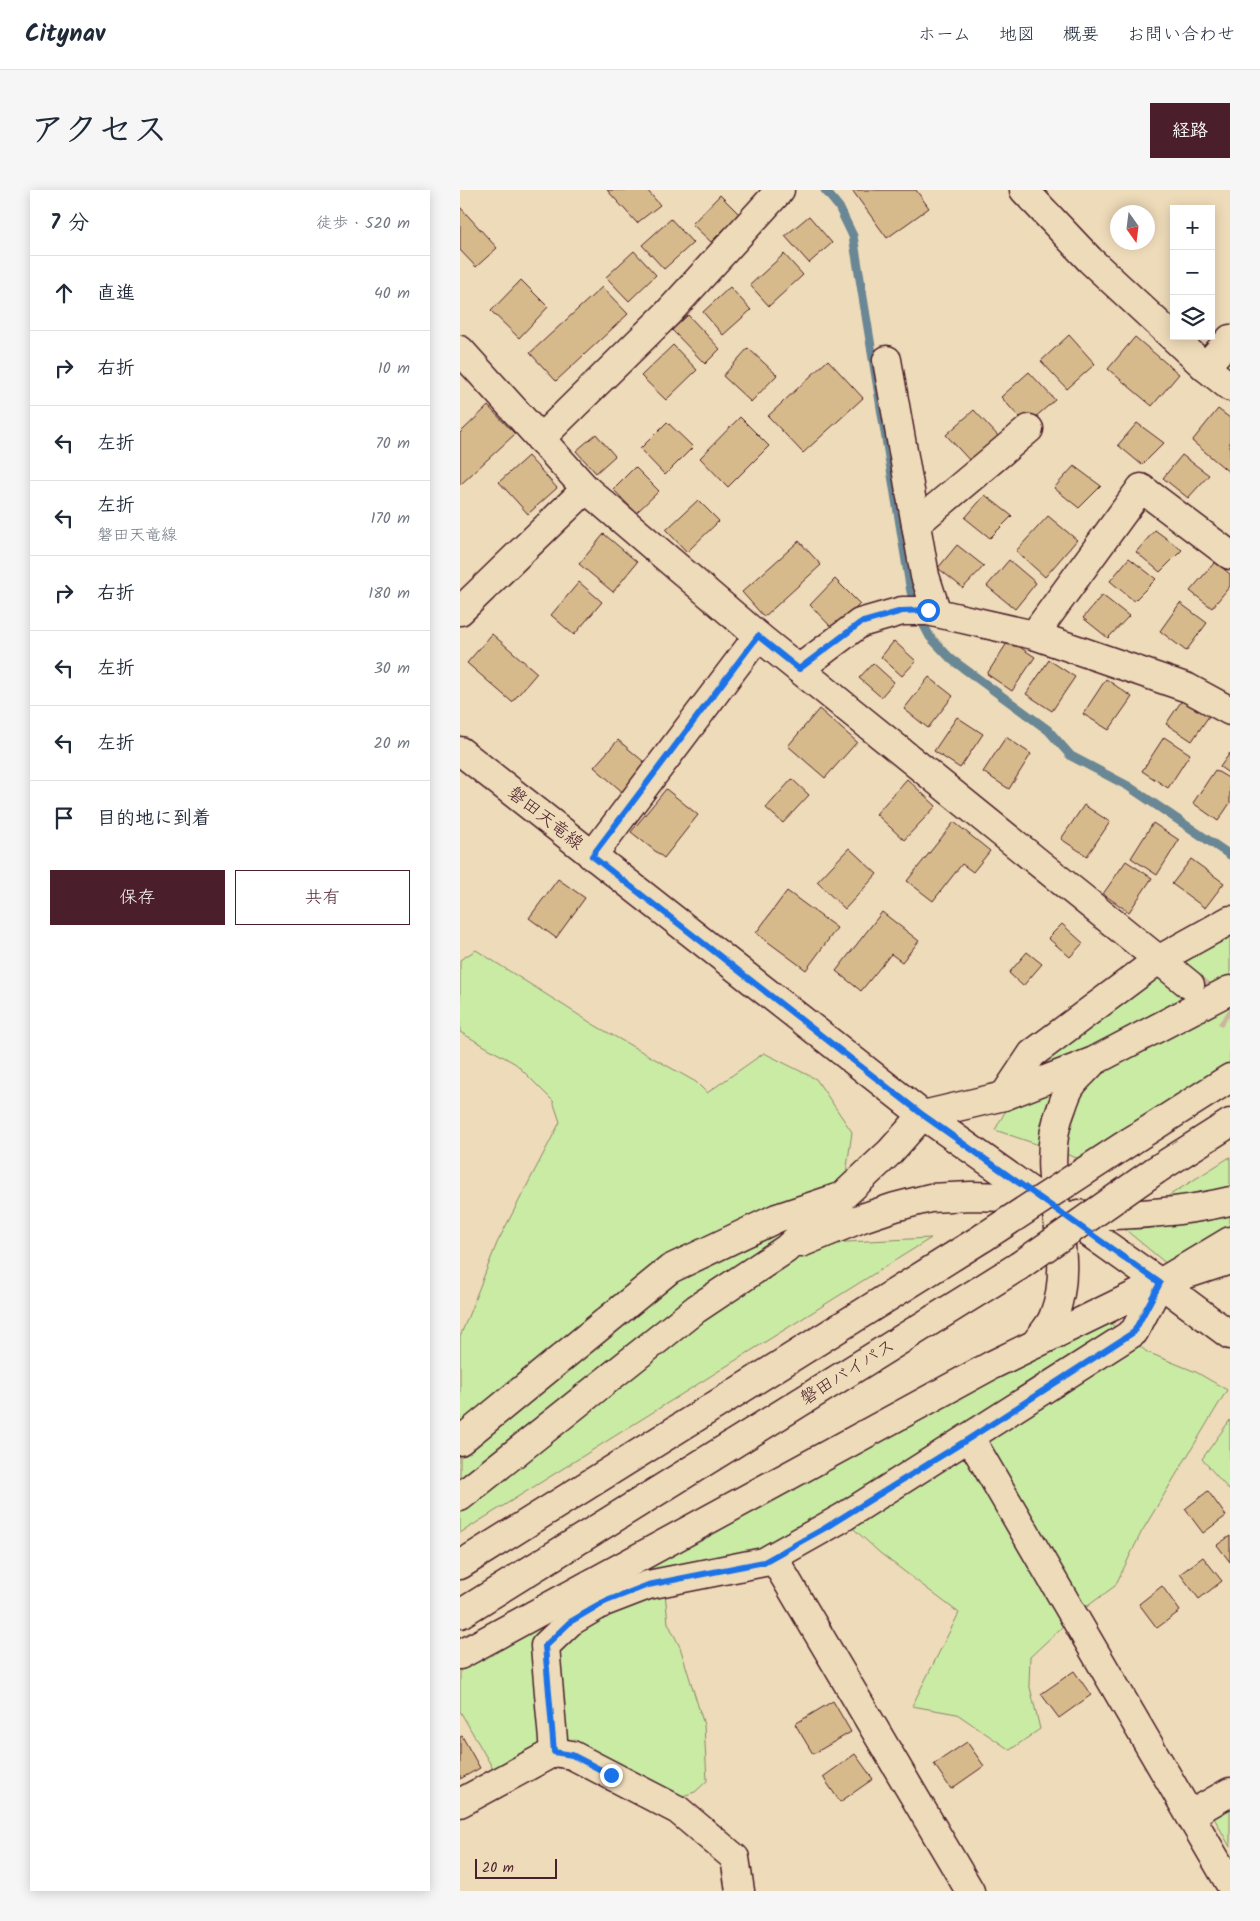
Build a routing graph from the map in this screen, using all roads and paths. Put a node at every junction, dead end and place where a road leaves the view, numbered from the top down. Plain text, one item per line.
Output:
1 (780, 190) edge
2 (1024, 190) edge
3 (1230, 339) edge
4 (460, 350) edge
5 (888, 360) dead end
6 (1204, 367) junction
7 (1230, 387) edge
8 (1029, 429) dead end
9 (540, 439) junction
10 (586, 489) junction
11 (916, 524) junction
12 (1230, 555) edge
13 (460, 611) edge
14 (932, 612) junction
15 (1034, 635) junction
16 (758, 636) junction
17 (799, 669) junction
18 (1230, 711) edge
19 (460, 751) edge
20 (592, 856) junction
21 (1230, 920) edge
22 (1158, 960) junction
23 (1190, 985) tunnel mouth
24 (1230, 990) edge
25 (1094, 1061) junction
26 (1230, 1078) edge
27 (1004, 1096) junction
28 (923, 1115) junction
29 (1230, 1123) edge
30 (843, 1196) junction
31 (1230, 1201) edge
32 (1047, 1203) junction
33 (1230, 1241) edge
34 (786, 1249) junction
35 (1230, 1260) edge
36 (1160, 1283) junction
37 (1230, 1336) edge
38 (1034, 1345) junction
39 (970, 1438) junction
40 (460, 1441) edge
41 (460, 1497) edge
42 (773, 1557) junction
43 (460, 1564) edge
44 (460, 1614) edge
45 (460, 1655) edge
46 (554, 1752) junction
47 (1230, 1792) edge
48 (460, 1803) edge
49 (1190, 1815) junction
50 (1230, 1884) edge
51 (740, 1891) edge
52 (970, 1891) edge

1 - 9 main road
2 - 6 main road
3 - 6 main road
4 - 9 main road
5 - 11 main road
6 - 7 main road
8 - 11 main road
9 - 10 main road
10 - 13 main road
10 - 16 main road
11 - 14 main road
12 - 15 main road
14 - 15 main road
14 - 17 main road
15 - 18 main road
16 - 17 main road
16 - 20 main road
17 - 22 main road
19 - 20 main road, 磐田天竜線
20 - 28 main road, 磐田天竜線
21 - 22 main road
22 - 23 main road
22 - 27 main road
24 - 25 main road
25 - 27 main road
25 - 32 main road
26 - 43 main road, bridge
27 - 28 main road
28 - 30 main road
28 - 32 main road, 磐田天竜線
29 - 44 main road, 磐田バイパス, bridge
30 - 34 main road
30 - 40 main road
31 - 32 main road
32 - 34 main road
32 - 36 main road, 磐田天竜線
32 - 38 main road
33 - 36 main road
34 - 41 main road
35 - 36 main road
36 - 37 main road, 磐田天竜線
36 - 38 main road
36 - 39 main road
38 - 45 main road
39 - 42 main road
39 - 49 main road
42 - 46 main road
42 - 52 main road
46 - 48 main road
46 - 51 main road
47 - 49 main road
49 - 50 main road

